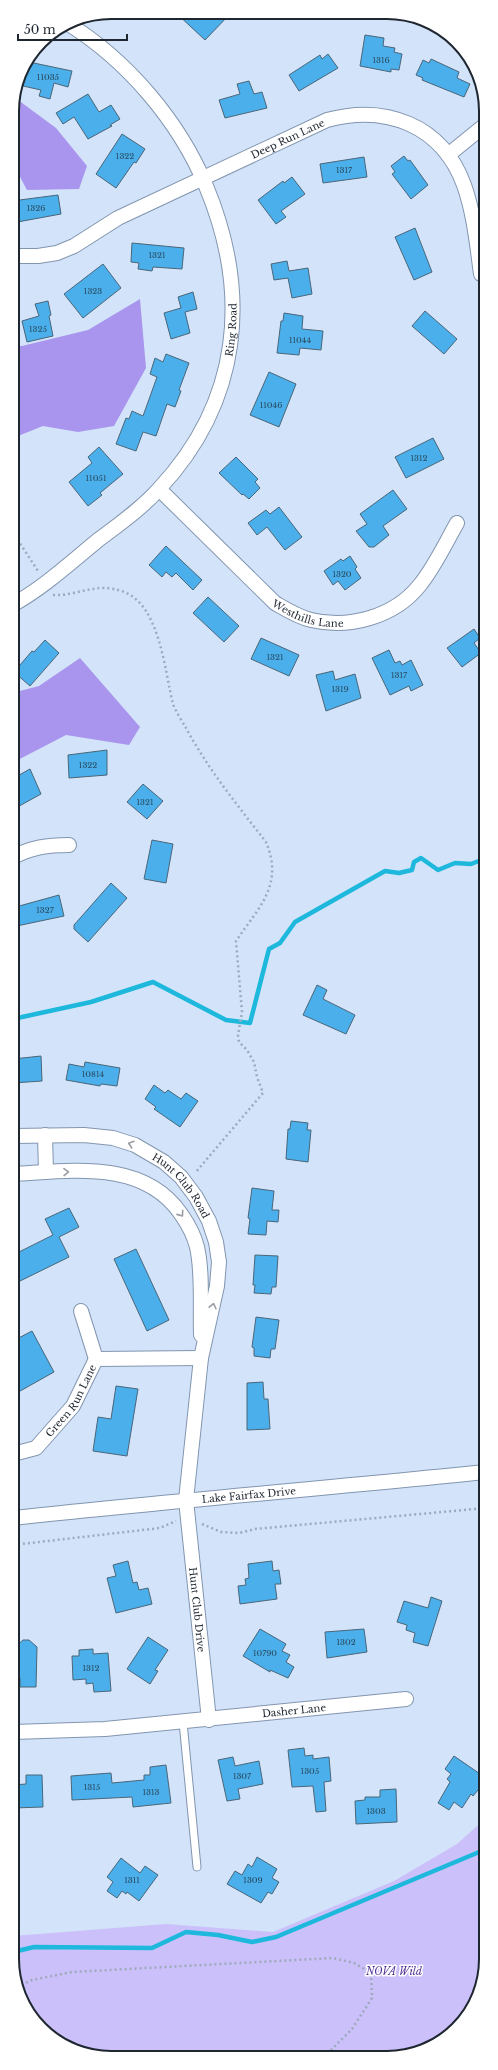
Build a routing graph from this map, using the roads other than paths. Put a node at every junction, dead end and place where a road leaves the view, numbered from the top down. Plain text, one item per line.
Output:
1 (76, 26) edge
2 (479, 130) edge
3 (448, 155) junction
4 (203, 177) junction
5 (19, 256) edge
6 (479, 261) edge
7 (159, 489) junction
8 (457, 523) dead end
9 (19, 600) edge
10 (69, 845) dead end
11 (19, 855) edge
12 (45, 1135) junction
13 (19, 1136) edge
14 (46, 1172) junction
15 (19, 1174) edge
16 (81, 1311) dead end
17 (201, 1358) junction
18 (96, 1359) junction
19 (19, 1452) edge
20 (479, 1473) edge
21 (186, 1500) junction
22 (19, 1517) edge
23 (406, 1699) dead end
24 (209, 1720) junction
25 (183, 1722) junction
26 (19, 1732) edge
27 (197, 1867) dead end

1 - 4 street, Ring Road
2 - 3 street
3 - 4 street, Deep Run Lane
3 - 6 street, Deep Run Lane
4 - 5 street, Deep Run Lane
4 - 7 street, Ring Road
7 - 8 street, Westhills Lane
7 - 9 street, Ring Road
10 - 11 street
12 - 13 street, Hunt Club Road
12 - 14 street
17 -> 12 street, Hunt Club Road
14 - 15 street, Hunt Club Road
14 -> 17 street, Hunt Club Road
16 - 18 street
17 - 18 street, Green Run Lane
17 - 21 street, Hunt Club Road
18 - 19 street, Green Run Lane
20 - 21 street, Lake Fairfax Drive
21 - 22 street, Lake Fairfax Drive
21 - 24 street, Hunt Club Drive
23 - 24 street, Dasher Lane
24 - 25 street, Dasher Lane
25 - 26 street, Dasher Lane
25 - 27 lane

